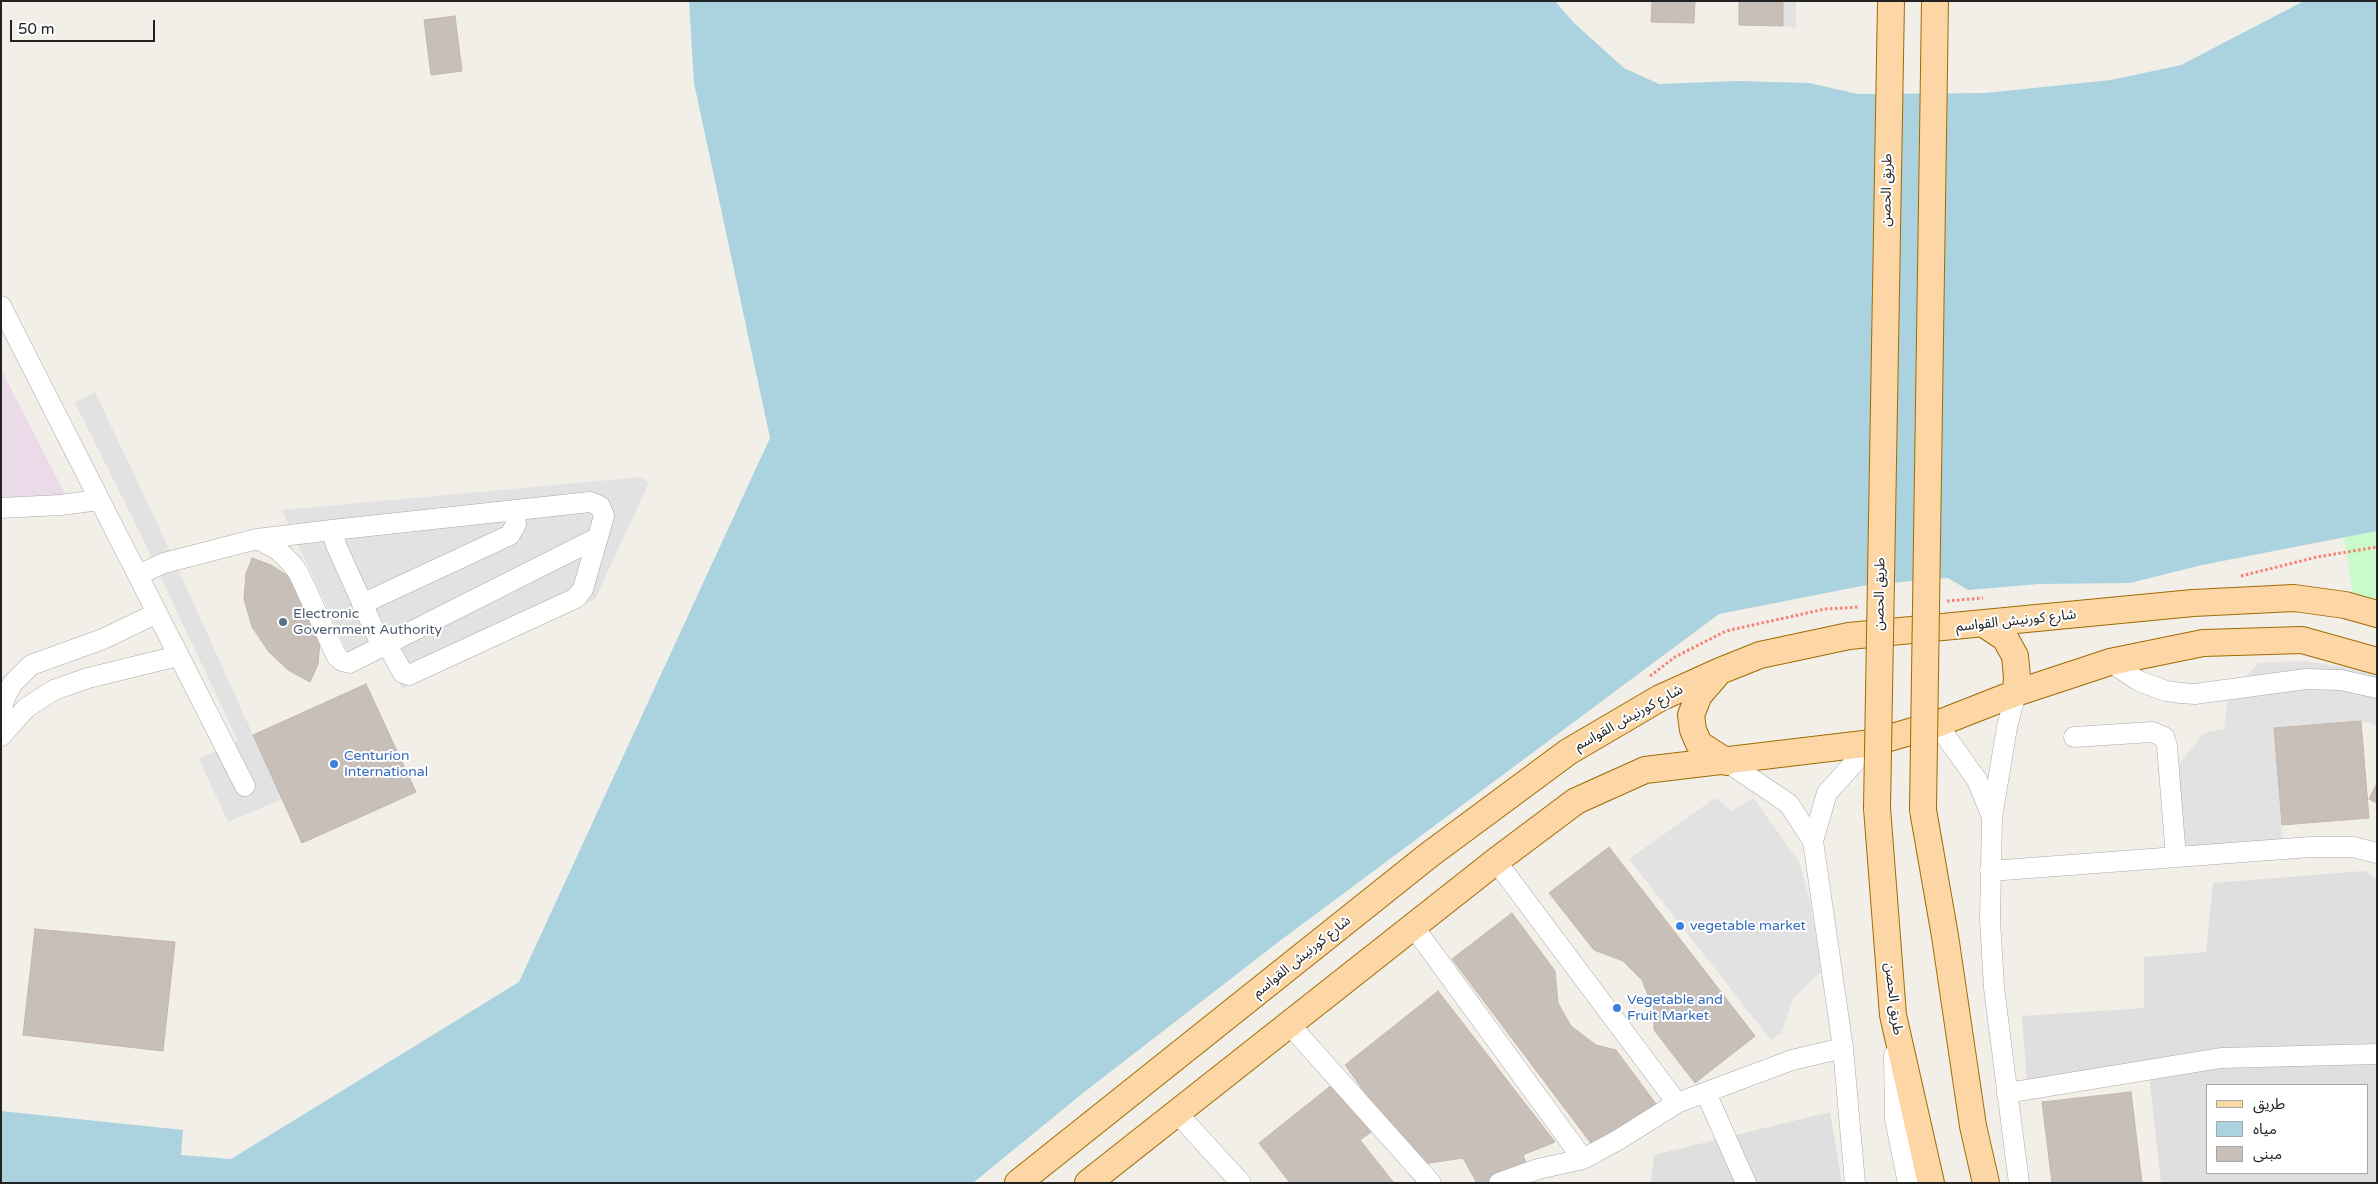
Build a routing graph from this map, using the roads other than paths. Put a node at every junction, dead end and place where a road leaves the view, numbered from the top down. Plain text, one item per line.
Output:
1 (1891, 1) edge
2 (1935, 1) edge
3 (1, 306) edge
4 (99, 500) junction
5 (1, 508) edge
6 (514, 510) junction
7 (332, 530) junction
8 (597, 538) junction
9 (257, 539) junction
10 (138, 575) junction
11 (362, 604) junction
12 (157, 613) junction
13 (2377, 614) edge
14 (1984, 624) junction
15 (386, 645) junction
16 (178, 656) junction
17 (2377, 661) edge
18 (2110, 662) junction
19 (1720, 670) junction
20 (2377, 688) edge
21 (2016, 693) junction
22 (1, 710) edge
23 (1936, 724) junction
24 (1, 736) edge
25 (2074, 736) dead end
26 (1872, 743) junction
27 (1727, 762) junction
28 (244, 786) dead end
29 (1923, 810) junction
30 (1992, 817) junction
31 (1813, 841) junction
32 (2377, 853) edge
33 (2176, 857) junction
34 (1496, 861) junction
35 (1990, 871) junction
36 (1413, 926) junction
37 (1893, 1015) junction
38 (1289, 1024) junction
39 (1843, 1048) junction
40 (2377, 1054) edge
41 (1706, 1093) junction
42 (2007, 1093) junction
43 (1677, 1104) junction
44 (1177, 1113) junction
45 (1583, 1159) junction
46 (1018, 1183) edge
47 (1088, 1183) edge
48 (1240, 1183) edge
49 (1431, 1183) edge
50 (1499, 1183) edge
51 (1746, 1183) edge
52 (1855, 1183) edge
53 (1908, 1183) edge
54 (1931, 1183) edge
55 (1972, 1183) edge
56 (1986, 1183) edge
57 (2019, 1183) edge

1 - 37 main road, طريق الحصن, bridge
2 - 29 main road, bridge
3 - 4 street
4 - 5 street
4 - 10 street
6 - 7 street
6 - 8 street
6 - 11 street
7 - 9 street
7 - 11 street
8 - 15 street
8 - 15 street
9 - 10 street
9 - 15 street
10 - 12 street
11 - 15 street
12 - 16 street
12 - 22 street
13 - 14 main road, شارع كورنيش القواسم
14 - 19 main road, شارع كورنيش القواسم
14 - 21 main road
16 - 24 street
16 - 28 street
17 - 18 main road
18 - 20 street
18 - 21 main road
19 - 27 main road
19 - 46 main road, شارع كورنيش القواسم
21 - 23 main road
21 - 30 street
23 - 26 main road
23 - 30 street
25 - 33 street
26 - 27 main road
26 - 31 street
27 - 31 street
27 - 34 main road
29 - 55 main road
29 - 56 main road
30 - 35 street
31 - 39 street
32 - 33 street
33 - 35 street
34 - 36 main road
34 - 43 street
35 - 42 street
36 - 38 main road
36 - 45 street
37 - 53 street
37 - 54 main road, طريق الحصن
38 - 44 main road
38 - 49 street
39 - 41 street
39 - 52 street
40 - 42 street
41 - 43 street
41 - 51 street
42 - 57 street
43 - 45 street
44 - 47 main road
44 - 48 street
45 - 50 street

